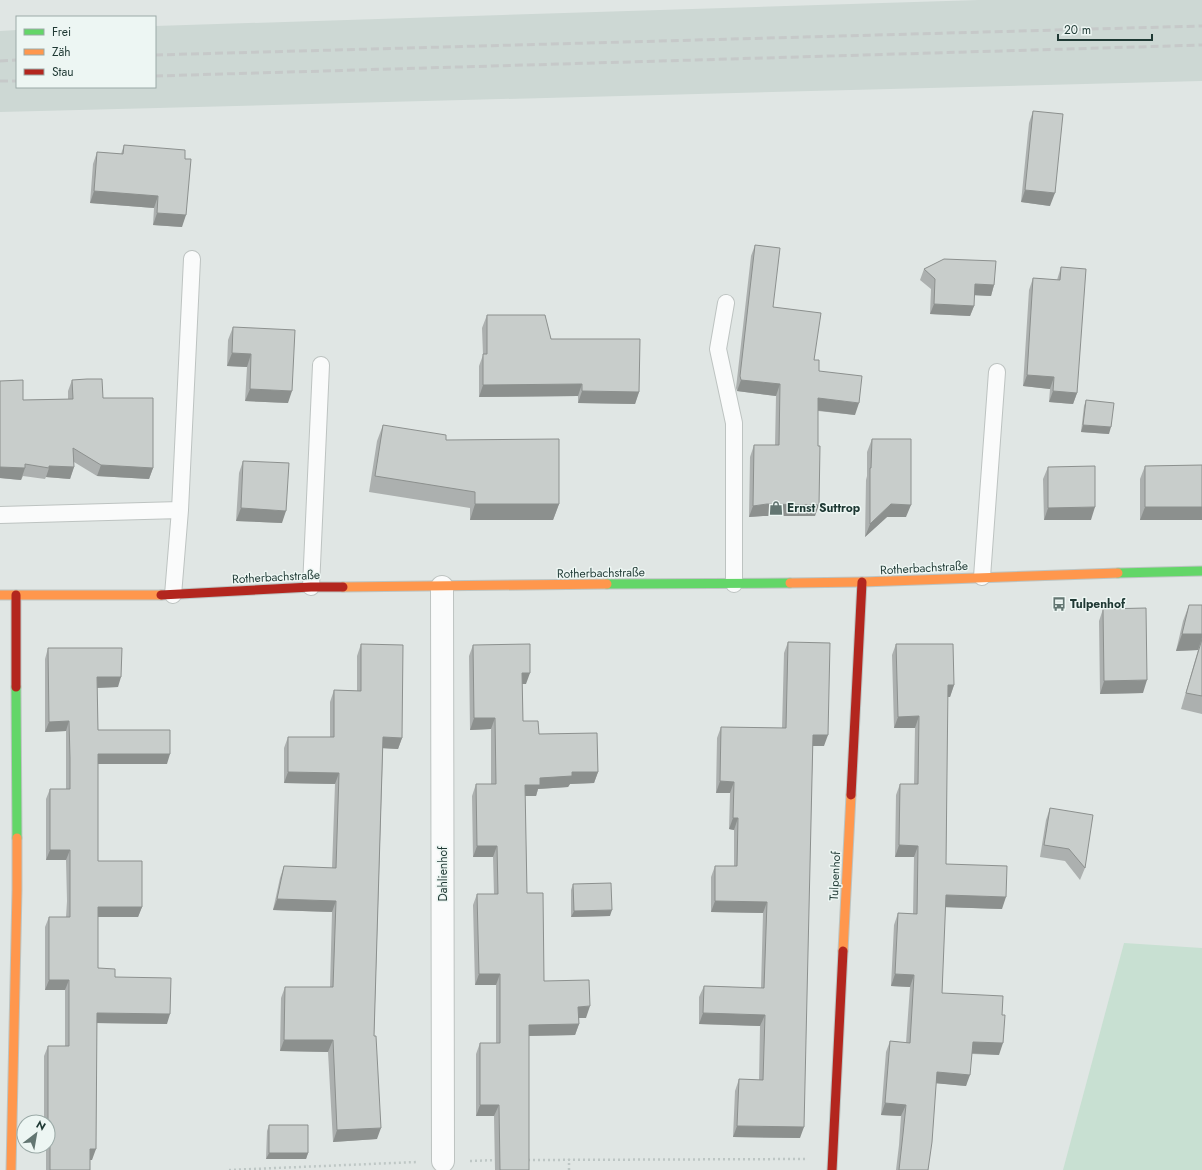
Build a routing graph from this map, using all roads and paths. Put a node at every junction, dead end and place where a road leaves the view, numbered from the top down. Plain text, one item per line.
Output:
1 (192, 259) dead end
2 (726, 303) dead end
3 (321, 365) dead end
4 (997, 372) dead end
5 (180, 510) junction
6 (0, 515) edge
7 (1202, 571) edge
8 (982, 577) junction
9 (862, 582) junction
10 (734, 584) junction
11 (442, 586) junction
12 (311, 587) junction
13 (0, 595) edge
14 (16, 595) junction
15 (173, 595) junction
16 (569, 1159) junction
17 (833, 1159) junction
18 (498, 1160) edge
19 (522, 1160) edge
20 (443, 1161) junction
21 (11, 1170) edge
22 (229, 1170) edge
23 (569, 1170) edge
24 (832, 1170) edge

1 - 5 lane
2 - 10 lane
3 - 12 lane
4 - 8 lane
5 - 6 lane
5 - 15 lane
7 - 8 street, Rotherbachstraße
8 - 9 street, Rotherbachstraße
9 - 10 street, Rotherbachstraße
9 - 17 street, Tulpenhof
10 - 11 street, Rotherbachstraße
11 - 12 street, Rotherbachstraße
11 - 20 street, Dahlienhof
12 - 15 street, Rotherbachstraße
13 - 14 street, Rotherbachstraße
14 - 15 street, Rotherbachstraße
14 - 21 street
16 - 17 path
16 - 19 path
16 - 23 path
17 - 24 street, Tulpenhof
18 - 20 path
20 - 22 path

